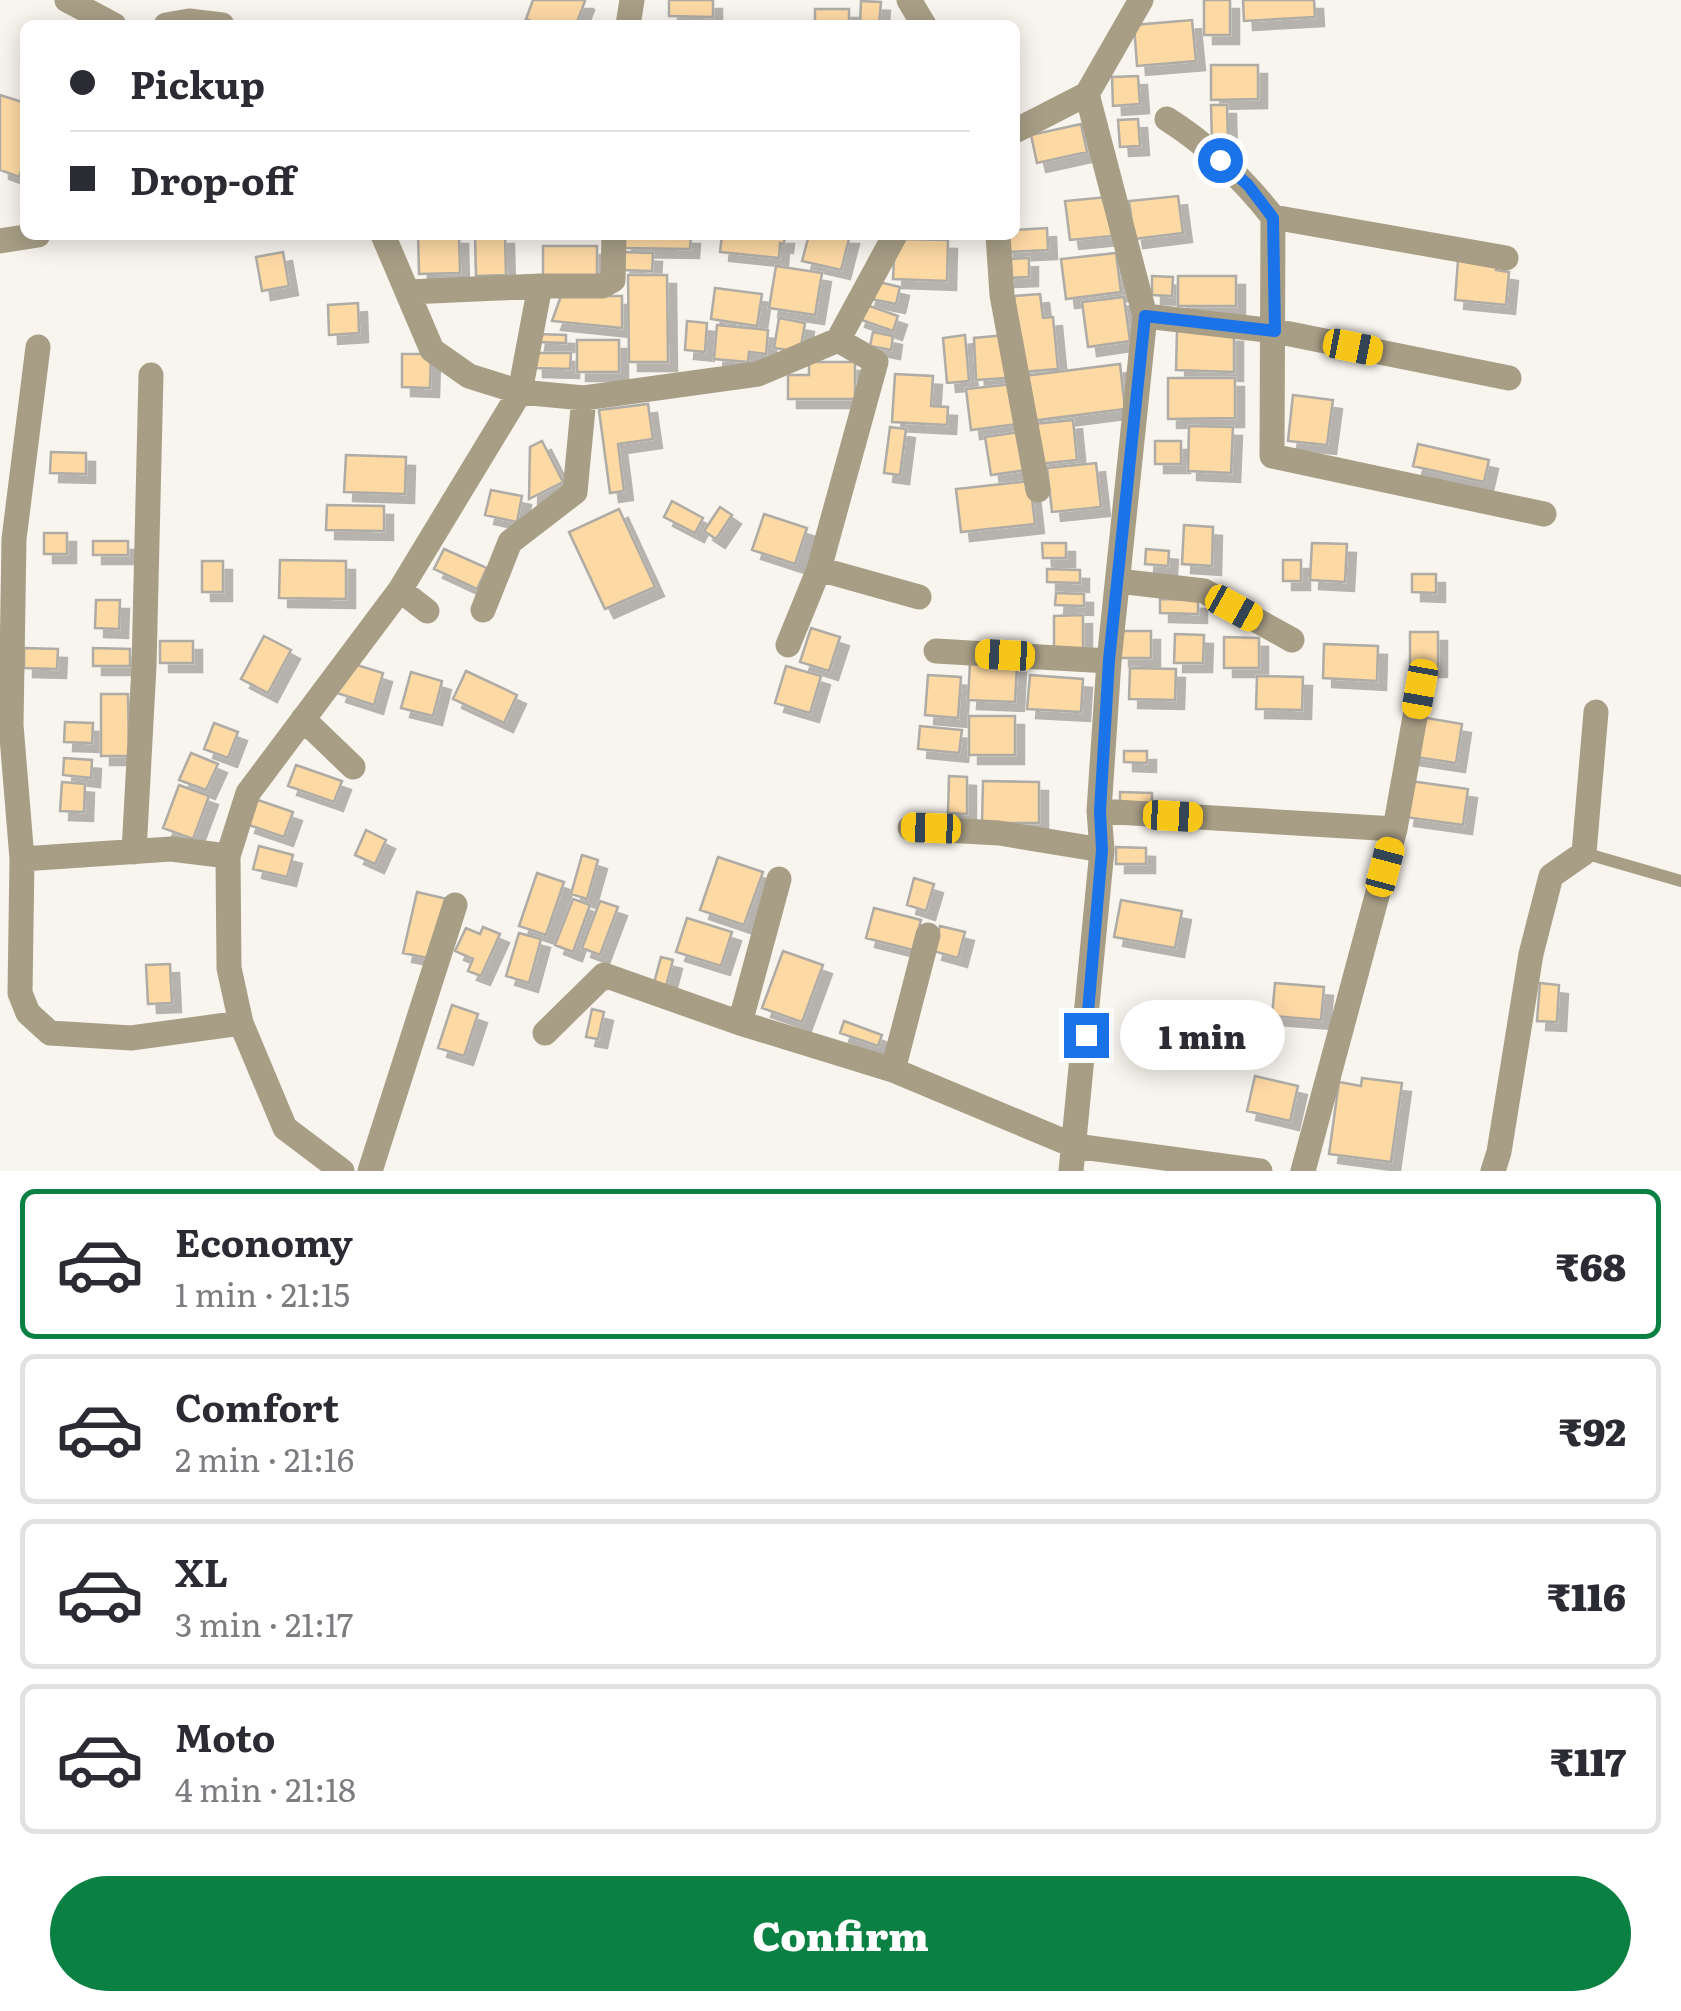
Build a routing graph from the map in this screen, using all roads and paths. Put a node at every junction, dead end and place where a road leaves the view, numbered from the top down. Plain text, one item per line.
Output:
1 (67, 0) edge
2 (1142, 0) edge
3 (105, 20) edge
4 (1087, 94) junction
5 (1167, 118) dead end
6 (1020, 128) edge
7 (1273, 218) junction
8 (384, 240) edge
9 (614, 240) edge
10 (892, 240) edge
11 (998, 240) edge
12 (1506, 258) dead end
13 (540, 286) junction
14 (409, 292) junction
15 (1145, 316) junction
16 (1275, 331) junction
17 (838, 340) junction
18 (38, 347) dead end
19 (151, 375) dead end
20 (1509, 378) dead end
21 (520, 392) junction
22 (584, 398) junction
23 (1038, 490) dead end
24 (1544, 514) dead end
25 (819, 570) junction
26 (1118, 581) junction
27 (400, 590) junction
28 (919, 597) dead end
29 (484, 610) dead end
30 (427, 611) dead end
31 (1292, 640) dead end
32 (788, 645) dead end
33 (936, 651) dead end
34 (1109, 660) junction
35 (1420, 689) dead end
36 (1596, 712) dead end
37 (303, 718) junction
38 (5, 725) edge
39 (353, 767) dead end
40 (1100, 811) junction
41 (910, 828) dead end
42 (1395, 829) junction
43 (1102, 850) junction
44 (134, 852) junction
45 (1584, 852) junction
46 (228, 856) junction
47 (22, 859) junction
48 (778, 880) dead end
49 (1681, 881) edge
50 (455, 905) dead end
51 (928, 935) dead end
52 (740, 1023) junction
53 (241, 1024) junction
54 (545, 1033) dead end
55 (894, 1070) junction
56 (1073, 1158) edge
57 (342, 1171) edge
58 (370, 1171) edge
59 (1260, 1171) edge
60 (1304, 1171) edge
61 (1492, 1171) edge

1 - 3 street
2 - 4 street
4 - 6 street
4 - 15 street
5 - 7 street
7 - 12 street
7 - 16 street
8 - 14 street
9 - 13 street
10 - 17 street
11 - 23 street
13 - 14 street
13 - 21 street
14 - 21 street
15 - 16 street
15 - 26 street
16 - 20 street
16 - 24 street
17 - 22 street
17 - 25 street
18 - 38 street
19 - 44 street
21 - 22 street
21 - 27 street
22 - 29 street
25 - 28 street
25 - 32 street
26 - 31 street
26 - 34 street
27 - 30 street
27 - 37 street
33 - 34 street
34 - 40 street
35 - 42 street
36 - 45 street
37 - 39 street
37 - 46 street
38 - 47 street
40 - 42 street
40 - 43 street
41 - 43 street
42 - 60 street
43 - 56 street
44 - 46 street
44 - 47 street
45 - 49 lane
45 - 61 street
46 - 53 street
47 - 53 street
48 - 52 street
50 - 58 street
51 - 55 street
52 - 54 street
52 - 55 street
53 - 57 street
55 - 56 street
56 - 59 street

